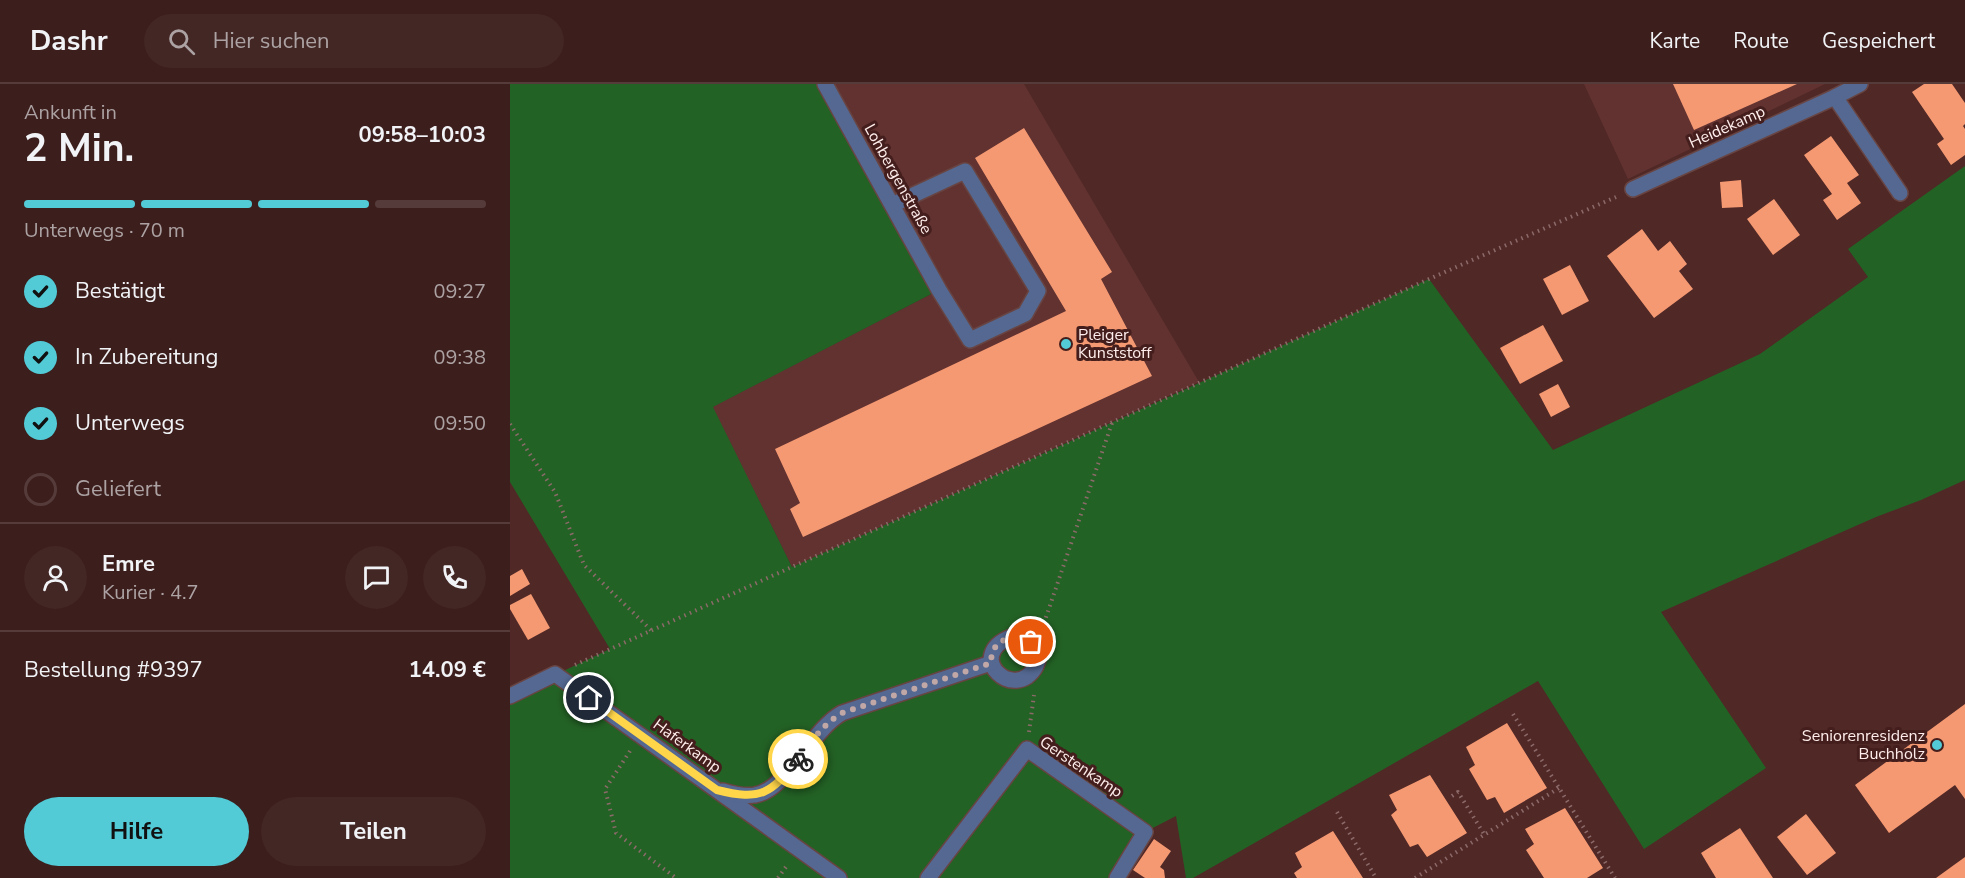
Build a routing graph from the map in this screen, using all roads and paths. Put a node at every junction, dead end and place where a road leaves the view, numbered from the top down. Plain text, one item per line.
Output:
1 (825, 84) edge
2 (1860, 84) edge
3 (1835, 97) junction
4 (1633, 189) joint
5 (1900, 193) dead end
6 (892, 205) junction
7 (1112, 422) junction
8 (510, 424) edge
9 (651, 630) junction
10 (1037, 651) junction
11 (991, 663) junction
12 (555, 674) junction
13 (1034, 694) dead end
14 (510, 696) edge
15 (1513, 714) dead end
16 (640, 735) junction
17 (1027, 749) junction
18 (1559, 788) junction
19 (717, 790) junction
20 (1452, 796) dead end
21 (1337, 812) dead end
22 (1484, 834) junction
23 (676, 878) edge
24 (839, 878) edge
25 (928, 878) edge
26 (1117, 878) edge
27 (1376, 878) edge
28 (1415, 878) edge
29 (1615, 878) edge

1 - 6 street, Lohbergenstraße
2 - 3 street, Heidekamp
3 - 4 street, Heidekamp
3 - 5 street
4 - 7 path
6 - 6 street, Lohbergenstraße
7 - 9 path
7 - 10 path
8 - 9 path
9 - 12 path
10 - 11 street
10 - 11 street
11 - 19 street
12 - 14 street
12 - 16 street, Haferkamp
13 - 17 path
15 - 18 path
16 - 19 street, Haferkamp
16 - 23 path
17 - 25 street, Gerstenkamp
17 - 26 street, Gerstenkamp
18 - 22 path
18 - 29 path
19 - 24 street, Haferkamp
20 - 22 path
21 - 27 path
22 - 28 path

